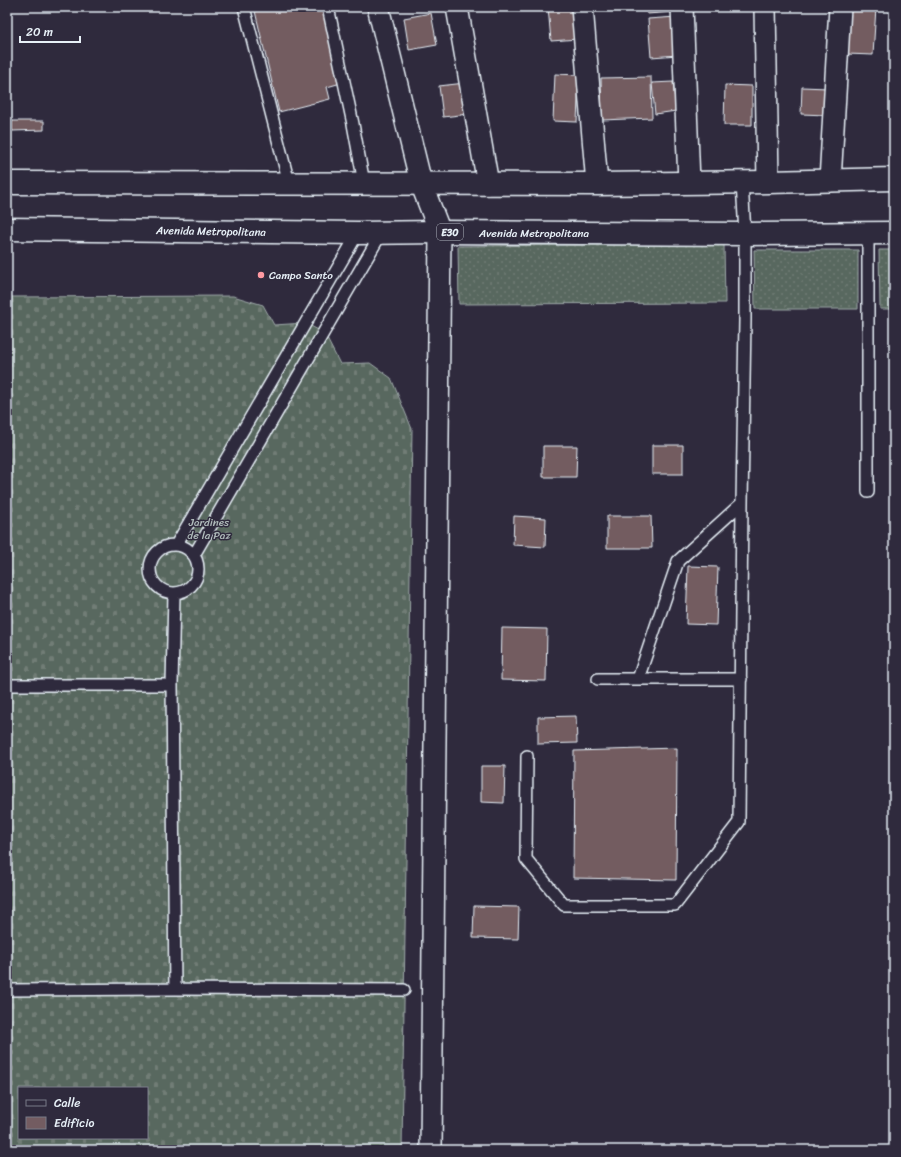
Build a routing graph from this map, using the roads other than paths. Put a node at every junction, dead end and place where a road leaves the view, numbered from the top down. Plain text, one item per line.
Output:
1 (244, 7) edge
2 (328, 7) edge
3 (378, 7) edge
4 (457, 7) edge
5 (582, 7) edge
6 (682, 7) edge
7 (765, 7) edge
8 (840, 7) edge
9 (894, 179) edge
10 (830, 180) junction
11 (689, 182) junction
12 (742, 182) junction
13 (768, 182) junction
14 (7, 183) edge
15 (289, 183) junction
16 (364, 183) junction
17 (421, 184) junction
18 (488, 184) junction
19 (596, 184) junction
20 (7, 229) edge
21 (382, 232) junction
22 (440, 232) junction
23 (358, 233) junction
24 (868, 233) junction
25 (894, 233) edge
26 (745, 234) junction
27 (868, 492) dead end
28 (742, 503) junction
29 (176, 545) junction
30 (194, 555) junction
31 (174, 594) junction
32 (598, 679) dead end
33 (638, 679) junction
34 (741, 679) junction
35 (7, 685) edge
36 (172, 685) junction
37 (526, 756) dead end
38 (175, 989) junction
39 (7, 990) edge
40 (404, 990) dead end
41 (431, 1150) edge

1 - 15 lane
2 - 16 lane
3 - 17 street
4 - 18 street
5 - 19 street
6 - 11 street
7 - 13 street
8 - 10 street
9 - 10 highway
10 - 13 highway
11 - 12 highway
11 - 19 highway
12 - 13 highway
12 - 26 lane
14 - 15 highway
15 - 16 highway
16 - 17 highway
17 - 18 highway
17 - 22 street
18 - 19 highway
20 - 23 highway, Avenida Metropolitana / E30
21 - 22 highway, Avenida Metropolitana / E30
21 - 23 highway, Avenida Metropolitana / E30
21 - 30 lane
22 - 26 highway, Avenida Metropolitana / E30
22 - 41 street
23 - 29 lane
24 - 25 highway, Avenida Metropolitana / E30
24 - 26 highway, Avenida Metropolitana / E30
24 - 27 lane
26 - 28 lane
28 - 33 lane
28 - 34 lane
29 - 30 lane
29 - 31 lane
30 - 31 lane
31 - 36 lane
32 - 33 lane
33 - 34 lane
34 - 37 lane
35 - 36 lane
36 - 38 lane
38 - 39 lane
38 - 40 lane

